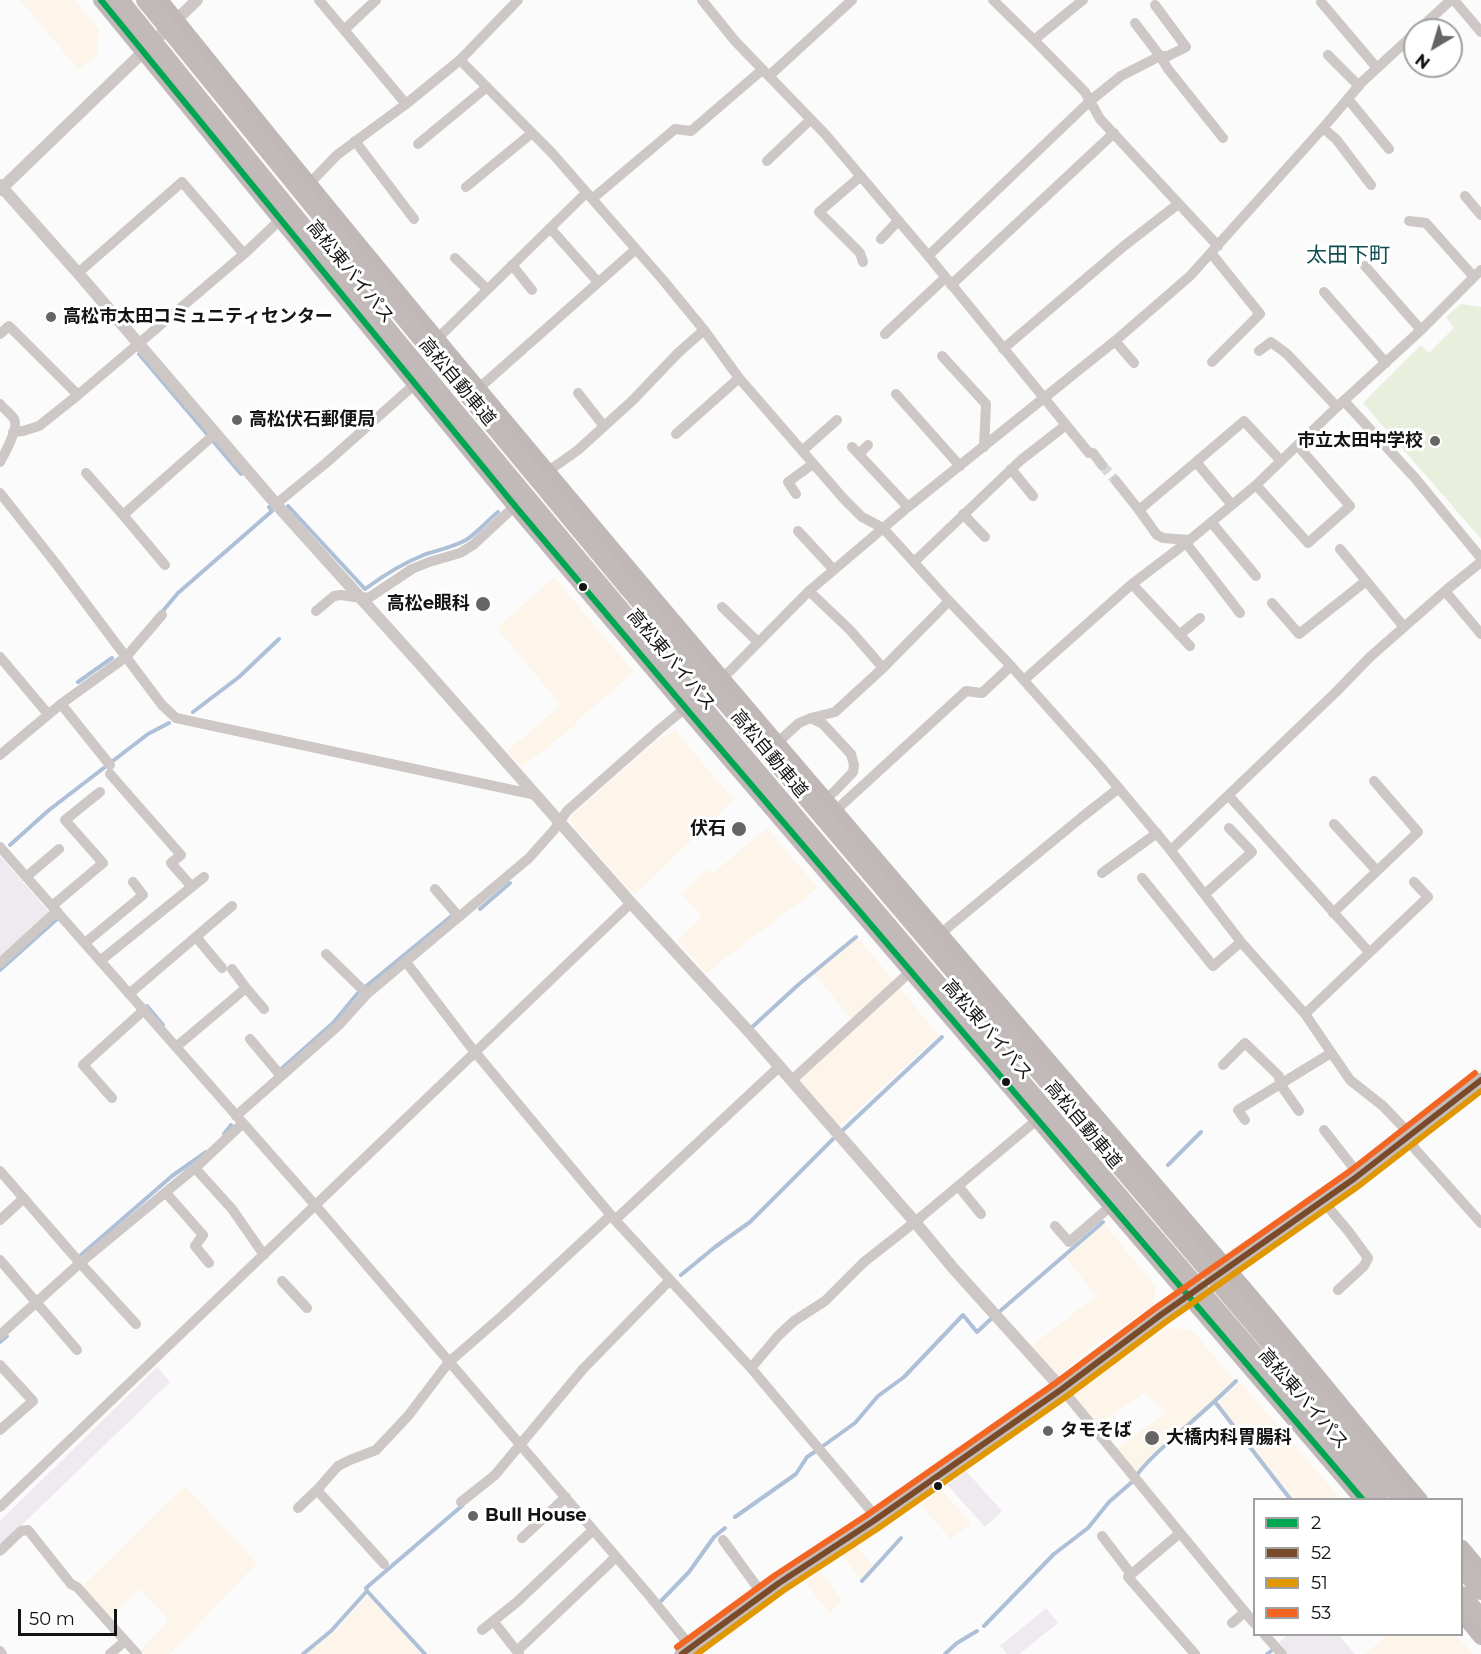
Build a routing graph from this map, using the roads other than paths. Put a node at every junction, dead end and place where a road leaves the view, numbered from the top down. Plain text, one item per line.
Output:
1 (101, 0) edge
2 (120, 0) edge
3 (146, 0) edge
4 (160, 0) edge
5 (197, 0) edge
6 (319, 0) edge
7 (376, 0) edge
8 (518, 0) edge
9 (702, 0) edge
10 (852, 0) edge
11 (993, 0) edge
12 (1083, 0) edge
13 (1453, 0) edge
14 (1322, 2) dead end
15 (1159, 4) edge
16 (1432, 18) edge
17 (176, 20) junction
18 (1135, 24) dead end
19 (344, 30) junction
20 (1481, 32) edge
21 (1034, 40) junction
22 (1403, 44) edge
23 (142, 52) junction
24 (1328, 55) dead end
25 (1160, 56) junction
26 (460, 60) junction
27 (1377, 68) junction
28 (766, 73) junction
29 (1359, 86) junction
30 (487, 87) junction
31 (1348, 99) junction
32 (1090, 101) junction
33 (405, 104) junction
34 (810, 120) junction
35 (1323, 128) junction
36 (532, 133) junction
37 (1114, 133) junction
38 (1222, 138) dead end
39 (355, 141) junction
40 (418, 144) dead end
41 (1389, 149) dead end
42 (767, 161) dead end
43 (861, 176) junction
44 (309, 184) junction
45 (1371, 184) dead end
46 (466, 187) dead end
47 (1, 188) edge
48 (589, 196) junction
49 (1465, 196) dead end
50 (1178, 204) junction
51 (1481, 215) edge
52 (282, 219) junction
53 (414, 219) dead end
54 (898, 221) junction
55 (1409, 221) dead end
56 (550, 228) junction
57 (881, 239) dead end
58 (636, 249) junction
59 (1214, 249) junction
60 (244, 254) junction
61 (928, 256) junction
62 (455, 258) dead end
63 (863, 262) dead end
64 (512, 265) junction
65 (1365, 266) dead end
66 (78, 273) junction
67 (1478, 274) edge
68 (948, 281) junction
69 (598, 282) junction
70 (487, 289) junction
71 (532, 290) dead end
72 (1324, 292) dead end
73 (704, 330) junction
74 (1420, 330) junction
75 (0, 334) edge
76 (885, 334) dead end
77 (437, 339) junction
78 (1115, 341) junction
79 (139, 343) junction
80 (1003, 349) junction
81 (1259, 351) dead end
82 (942, 356) dead end
83 (1212, 362) dead end
84 (1134, 363) dead end
85 (1386, 363) junction
86 (739, 378) junction
87 (415, 384) junction
88 (478, 389) junction
89 (578, 393) dead end
90 (896, 394) dead end
91 (78, 395) junction
92 (1045, 398) junction
93 (0, 404) edge
94 (1340, 404) junction
95 (837, 420) dead end
96 (603, 425) junction
97 (1066, 425) junction
98 (13, 432) junction
99 (216, 433) junction
100 (676, 434) dead end
101 (868, 445) dead end
102 (1298, 446) junction
103 (984, 447) junction
104 (802, 452) junction
105 (1281, 461) junction
106 (0, 462) edge
107 (1196, 462) junction
108 (813, 464) junction
109 (1102, 465) tunnel mouth
110 (960, 466) junction
111 (1011, 469) junction
112 (547, 472) junction
113 (86, 473) dead end
114 (1116, 481) tunnel mouth
115 (1256, 485) junction
116 (0, 493) edge
117 (796, 494) dead end
118 (1033, 496) dead end
119 (276, 504) junction
120 (1232, 505) junction
121 (515, 506) junction
122 (908, 507) junction
123 (1139, 510) junction
124 (963, 514) junction
125 (123, 515) junction
126 (1211, 522) junction
127 (883, 528) junction
128 (798, 531) dead end
129 (985, 537) dead end
130 (1187, 541) junction
131 (1340, 549) dead end
132 (1481, 560) edge
133 (914, 562) junction
134 (165, 566) dead end
135 (834, 570) junction
136 (1256, 576) dead end
137 (1366, 580) junction
138 (1132, 584) junction
139 (809, 591) junction
140 (1445, 591) junction
141 (362, 598) junction
142 (949, 601) junction
143 (1272, 603) dead end
144 (722, 607) dead end
145 (316, 611) dead end
146 (1240, 613) dead end
147 (162, 615) dead end
148 (1200, 618) dead end
149 (1404, 627) junction
150 (1481, 634) edge
151 (1179, 635) junction
152 (758, 642) junction
153 (1190, 646) dead end
154 (0, 657) edge
155 (126, 657) junction
156 (1011, 666) junction
157 (883, 668) junction
158 (721, 679) junction
159 (1024, 680) junction
160 (61, 704) junction
161 (686, 708) junction
162 (48, 714) junction
163 (811, 718) junction
164 (776, 744) junction
165 (0, 755) edge
166 (1374, 781) dead end
167 (1119, 788) junction
168 (100, 792) dead end
169 (536, 795) junction
170 (1229, 796) junction
171 (829, 806) junction
172 (559, 821) junction
173 (1334, 824) dead end
174 (1229, 828) dead end
175 (1157, 833) junction
176 (0, 847) edge
177 (59, 849) dead end
178 (1171, 850) junction
179 (1377, 871) junction
180 (1102, 873) dead end
181 (26, 877) junction
182 (204, 877) dead end
183 (1142, 878) dead end
184 (133, 882) dead end
185 (1414, 882) dead end
186 (192, 887) junction
187 (435, 889) dead end
188 (1204, 894) junction
189 (631, 903) junction
190 (232, 906) dead end
191 (54, 908) junction
192 (1333, 913) junction
193 (459, 917) junction
194 (940, 934) junction
195 (196, 937) junction
196 (1241, 942) junction
197 (85, 943) junction
198 (1370, 952) junction
199 (326, 954) dead end
200 (100, 961) junction
201 (406, 962) junction
202 (0, 963) edge
203 (911, 971) junction
204 (246, 988) junction
205 (129, 994) junction
206 (367, 994) junction
207 (264, 1009) dead end
208 (144, 1010) junction
209 (1305, 1014) junction
210 (250, 1039) dead end
211 (176, 1047) junction
212 (476, 1052) junction
213 (1331, 1053) junction
214 (1223, 1065) dead end
215 (780, 1066) junction
216 (281, 1076) junction
217 (792, 1080) junction
218 (1481, 1080) edge
219 (1280, 1084) junction
220 (112, 1098) dead end
221 (1299, 1111) dead end
222 (1038, 1119) junction
223 (239, 1120) junction
224 (1245, 1120) dead end
225 (1324, 1130) dead end
226 (1409, 1137) junction
227 (195, 1168) junction
228 (0, 1171) edge
229 (1359, 1174) junction
230 (959, 1187) junction
231 (166, 1193) junction
232 (24, 1198) junction
233 (1323, 1201) junction
234 (1112, 1205) junction
235 (316, 1206) junction
236 (981, 1214) dead end
237 (613, 1218) junction
238 (0, 1220) edge
239 (915, 1222) junction
240 (1481, 1223) edge
241 (1055, 1226) dead end
242 (264, 1255) junction
243 (0, 1260) edge
244 (80, 1263) junction
245 (209, 1263) dead end
246 (1227, 1269) junction
247 (670, 1280) junction
248 (282, 1281) dead end
249 (1338, 1290) dead end
250 (1188, 1295) junction
251 (36, 1303) junction
252 (307, 1308) dead end
253 (136, 1324) dead end
254 (0, 1335) edge
255 (77, 1350) dead end
256 (449, 1362) junction
257 (0, 1365) edge
258 (751, 1368) junction
259 (1062, 1389) junction
260 (0, 1430) edge
261 (519, 1443) junction
262 (317, 1490) junction
263 (566, 1497) junction
264 (1361, 1498) edge
265 (1378, 1498) edge
266 (1401, 1498) edge
267 (1418, 1498) edge
268 (3, 1499) edge
269 (461, 1502) dead end
270 (298, 1508) dead end
271 (877, 1518) junction
272 (593, 1530) junction
273 (1180, 1533) junction
274 (1102, 1536) dead end
275 (522, 1538) dead end
276 (723, 1540) dead end
277 (1463, 1550) edge
278 (0, 1551) edge
279 (616, 1557) junction
280 (384, 1564) dead end
281 (1463, 1570) edge
282 (1481, 1570) edge
283 (1131, 1574) junction
284 (1481, 1591) edge
285 (763, 1595) junction
286 (1463, 1597) edge
287 (1245, 1612) junction
288 (1463, 1616) edge
289 (1481, 1618) edge
290 (1253, 1622) edge
291 (1232, 1623) dead end
292 (498, 1628) dead end
293 (482, 1630) dead end
294 (1265, 1636) edge
295 (1481, 1637) edge
296 (125, 1641) junction
297 (686, 1651) edge
298 (518, 1653) edge
299 (110, 1654) edge
300 (137, 1654) edge
301 (1195, 1654) edge
302 (1282, 1654) edge

1 - 23 highway, 高松東バイパス
2 - 265 highway, 高松自動車道, bridge
3 - 266 highway, 高松自動車道, bridge
4 - 17 highway, 高松東バイパス
5 - 17 street
6 - 19 street
7 - 19 street
8 - 26 street
9 - 28 street
10 - 28 street
11 - 21 street
12 - 21 street
13 - 16 street
13 - 20 street
14 - 27 street
15 - 25 street
17 - 23 street
17 - 44 highway, 高松東バイパス
18 - 25 street
19 - 33 street
21 - 32 street
22 - 27 street
23 - 47 street
23 - 52 highway, 高松東バイパス
24 - 29 street
25 - 32 street
25 - 38 street
26 - 30 street
26 - 33 street
27 - 29 street
28 - 34 street
28 - 48 street
29 - 31 street
30 - 36 street
30 - 40 street
31 - 35 street
31 - 41 street
32 - 37 street
32 - 61 street
33 - 39 street
34 - 42 street
34 - 43 street
35 - 45 street
35 - 59 street
36 - 46 street
36 - 48 street
37 - 50 street
37 - 68 street
39 - 44 street
39 - 53 street
43 - 54 street
43 - 63 street
44 - 77 highway, 高松東バイパス
47 - 66 street
48 - 56 street
48 - 58 street
49 - 51 street
50 - 59 street
50 - 80 street
52 - 60 street
52 - 87 highway, 高松東バイパス
54 - 57 street
54 - 61 street
55 - 67 street
56 - 64 street
56 - 69 street
58 - 69 street
58 - 73 street
59 - 78 street
59 - 83 street
60 - 66 street
60 - 79 street
61 - 68 street
62 - 70 street
64 - 70 street
64 - 71 street
65 - 74 street
66 - 79 street
67 - 74 street
68 - 76 street
68 - 80 street
69 - 88 street
70 - 77 street
72 - 85 street
73 - 86 street
73 - 96 street
74 - 85 street
75 - 91 street
77 - 88 highway, 高松東バイパス
78 - 84 street
78 - 92 street
79 - 91 street
79 - 99 street
80 - 92 street
81 - 94 street
82 - 103 street
85 - 94 street
86 - 100 street
86 - 104 street
87 - 119 street
87 - 121 highway, 高松東バイパス
88 - 112 highway, 高松東バイパス
89 - 96 street
90 - 110 street
91 - 98 street
92 - 97 street
92 - 103 street
93 - 98 street
94 - 102 street
94 - 132 street
95 - 104 street
96 - 112 street
97 - 109 street
97 - 111 street
98 - 106 street
99 - 119 street
99 - 125 street
101 - 122 street
102 - 105 street
102 - 115 street
103 - 110 street
104 - 108 street
105 - 107 street
105 - 115 street
107 - 120 street
107 - 123 street
108 - 117 street
108 - 127 street
110 - 122 street
111 - 118 street
111 - 124 street
112 - 158 highway, 高松東バイパス
113 - 125 street
114 - 123 street
115 - 120 street
116 - 155 street
119 - 141 street
120 - 126 street
121 - 141 street
121 - 161 highway, 高松東バイパス
122 - 127 street
123 - 130 street
124 - 129 street
124 - 133 street
125 - 134 street
126 - 130 street
126 - 136 street
127 - 133 street
127 - 135 street
128 - 135 street
130 - 138 street
130 - 146 street
131 - 137 street
132 - 140 street
133 - 142 street
135 - 139 street
137 - 143 street
137 - 149 street
138 - 151 street
138 - 159 street
139 - 152 street
139 - 157 street
140 - 149 street
140 - 150 street
141 - 145 street
141 - 169 street
142 - 156 street
142 - 157 street
144 - 152 street
147 - 155 street
148 - 151 street
149 - 170 street
151 - 153 street
152 - 158 street
154 - 162 street
155 - 160 street
155 - 169 street
156 - 159 street
156 - 171 street
157 - 163 street
158 - 161 street
158 - 164 highway, 高松東バイパス
159 - 167 street
160 - 162 street
160 - 186 street
161 - 172 street
161 - 203 highway, 高松東バイパス
162 - 165 street
163 - 164 street
163 - 171 street
164 - 171 highway, 高松東バイパス
166 - 179 street
167 - 175 street
167 - 194 street
168 - 191 street
169 - 172 street
170 - 178 street
170 - 192 street
171 - 194 highway, 高松東バイパス
172 - 189 street
172 - 193 street
173 - 179 street
174 - 188 street
175 - 178 street
175 - 180 street
176 - 181 street
177 - 181 street
178 - 188 street
179 - 192 street
181 - 191 street
182 - 186 street
183 - 196 street
184 - 197 street
185 - 198 street
186 - 200 street
187 - 193 street
188 - 196 street
189 - 212 street
189 - 215 street
190 - 195 street
191 - 197 street
191 - 202 street
192 - 198 street
193 - 201 street
194 - 246 highway, 高松東バイパス
195 - 204 street
195 - 205 street
196 - 209 street
197 - 200 street
198 - 209 street
199 - 206 street
200 - 205 street
201 - 206 street
201 - 212 street
203 - 217 street
203 - 222 highway, 高松東バイパス
204 - 207 street
204 - 211 street
205 - 208 street
206 - 216 street
208 - 211 street
208 - 220 street
209 - 213 street
210 - 216 street
211 - 223 street
212 - 235 street
212 - 237 street
213 - 219 street
213 - 226 street
214 - 219 street
215 - 217 street
215 - 237 street
216 - 223 street
217 - 239 street
218 - 226 main road
219 - 221 street
219 - 224 street
222 - 230 street
222 - 234 highway, 高松東バイパス
223 - 227 street
223 - 235 street
225 - 229 street
226 - 229 main road
226 - 240 street
227 - 231 street
227 - 242 street
228 - 232 street
229 - 233 main road
230 - 236 street
230 - 239 street
231 - 244 street
231 - 245 street
232 - 238 street
232 - 244 street
233 - 246 main road
233 - 249 street
234 - 241 street
234 - 250 highway, 高松東バイパス
235 - 242 street
235 - 256 street
237 - 247 street
237 - 256 street
239 - 258 street
239 - 259 street
242 - 268 street
243 - 251 street
244 - 251 street
244 - 253 street
246 - 250 main road
246 - 267 highway, 高松東バイパス
247 - 258 street
247 - 261 street
248 - 252 street
250 - 259 main road
250 - 264 highway, 高松東バイパス
251 - 254 street
251 - 255 street
256 - 261 street
256 - 262 street
257 - 260 street
258 - 271 street
259 - 271 main road
259 - 273 street
261 - 263 street
261 - 269 street
262 - 270 street
262 - 280 street
263 - 272 street
263 - 275 street
271 - 285 main road
272 - 279 street
272 - 293 street
273 - 283 street
273 - 287 street
274 - 283 street
276 - 285 street
277 - 282 highway
278 - 296 street
279 - 297 street
279 - 298 street
281 - 284 highway
283 - 301 street
285 - 297 main road
286 - 289 highway
287 - 290 street
287 - 291 street
288 - 295 highway
292 - 298 street
294 - 302 street
296 - 299 street
296 - 300 street

